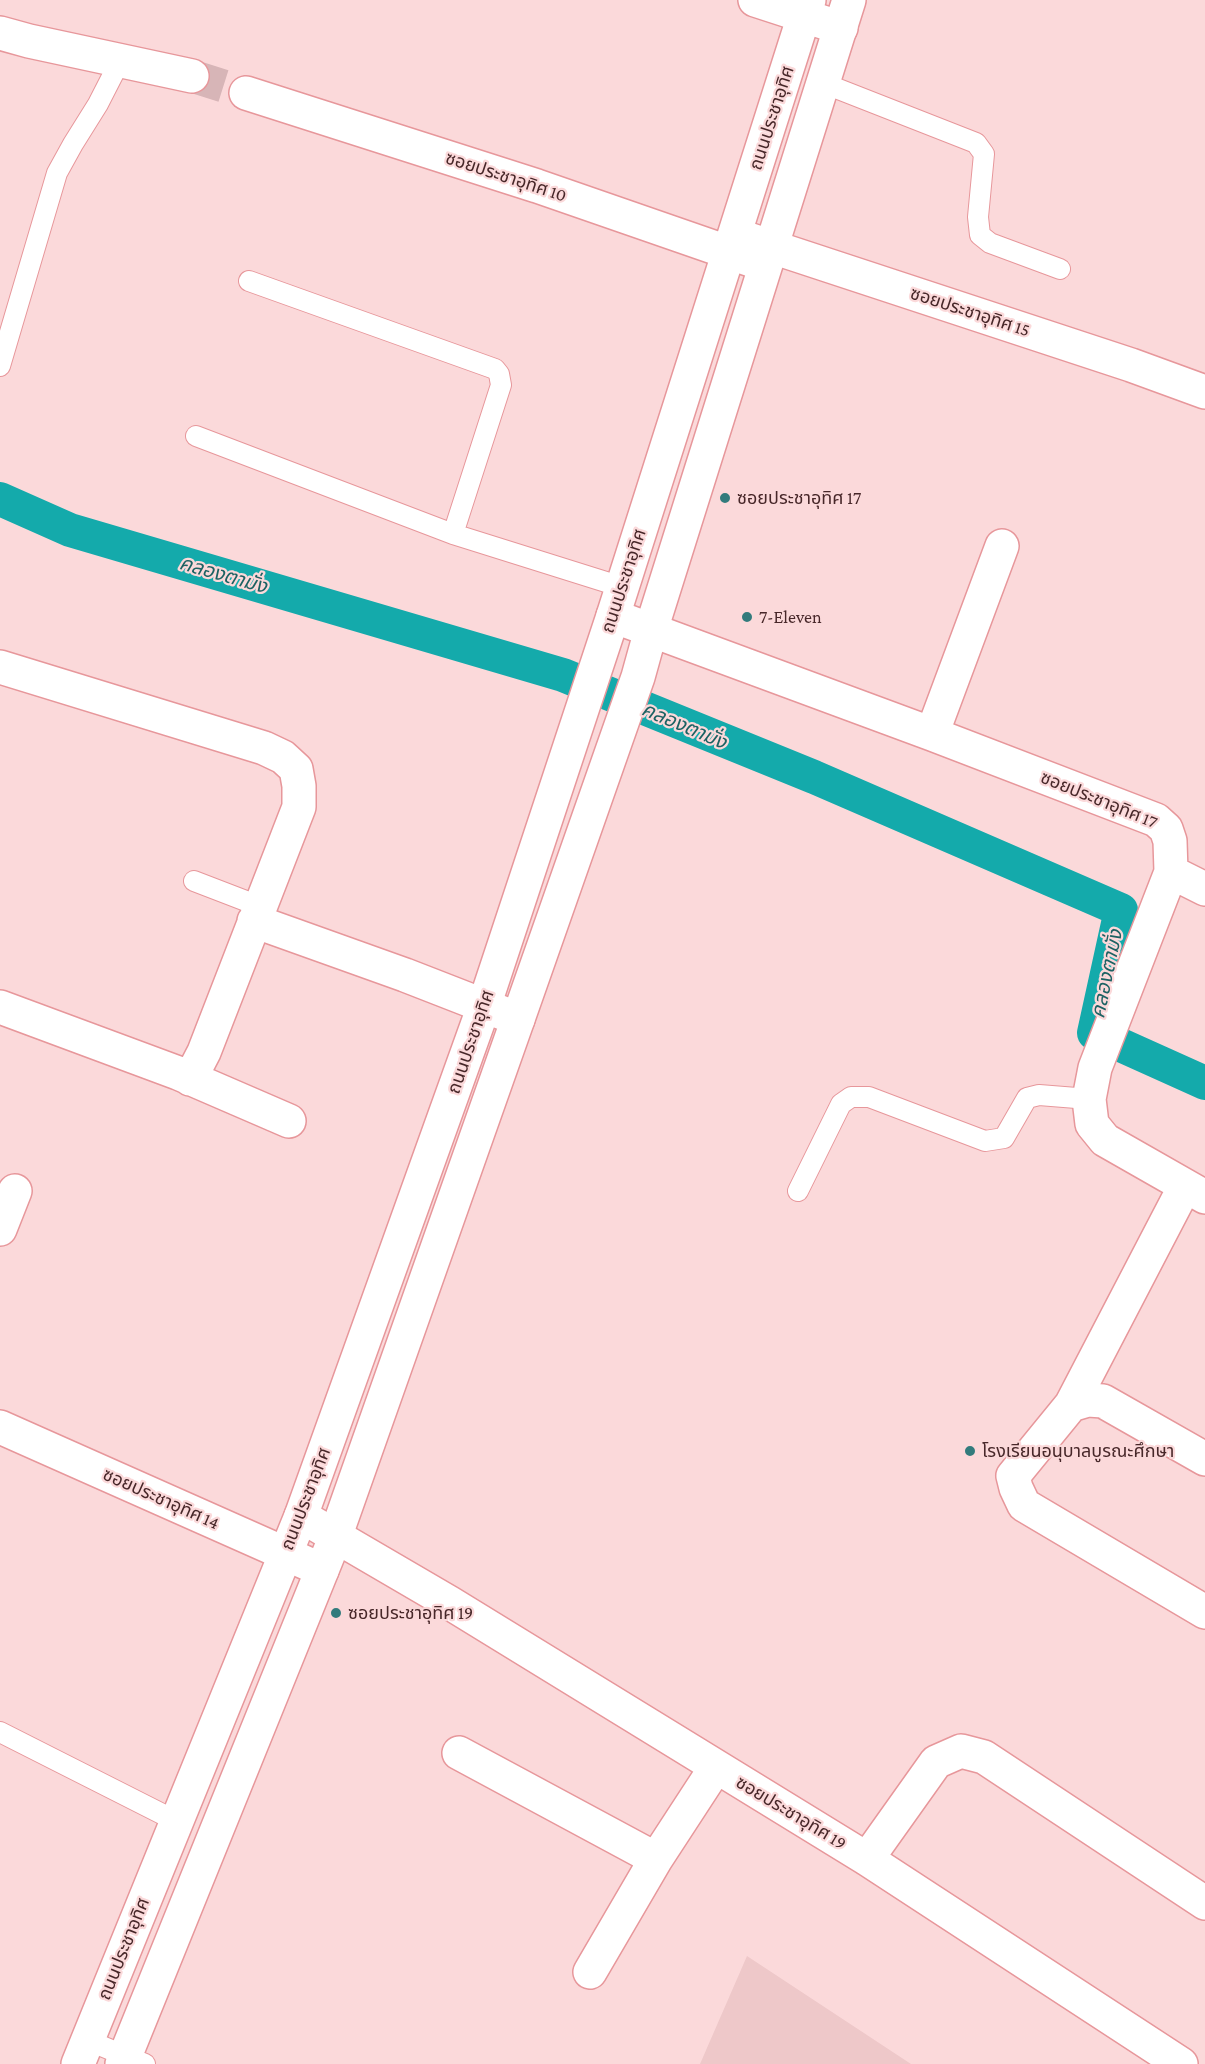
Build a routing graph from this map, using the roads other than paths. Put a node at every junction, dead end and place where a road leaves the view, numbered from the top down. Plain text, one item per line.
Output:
1 (755, 0) edge
2 (807, 8) edge
3 (845, 14) edge
4 (0, 33) edge
5 (120, 61) junction
6 (192, 76) tunnel mouth
7 (823, 83) junction
8 (246, 93) tunnel mouth
9 (732, 244) junction
10 (768, 256) junction
11 (1060, 269) dead end
12 (249, 281) dead end
13 (0, 366) edge
14 (1205, 392) edge
15 (196, 436) dead end
16 (453, 534) junction
17 (1002, 546) dead end
18 (618, 602) junction
19 (651, 630) junction
20 (0, 667) edge
21 (932, 734) junction
22 (1171, 872) junction
23 (194, 881) dead end
24 (1205, 889) edge
25 (256, 914) junction
26 (484, 1006) junction
27 (0, 1007) edge
28 (518, 1019) junction
29 (190, 1079) junction
30 (1092, 1084) junction
31 (289, 1121) dead end
32 (15, 1191) dead end
33 (798, 1191) dead end
34 (1195, 1191) edge
35 (0, 1229) edge
36 (1071, 1405) junction
37 (0, 1427) edge
38 (1205, 1459) edge
39 (301, 1516) junction
40 (335, 1535) junction
41 (285, 1555) junction
42 (322, 1570) junction
43 (1205, 1612) edge
44 (0, 1732) edge
45 (459, 1752) dead end
46 (716, 1767) junction
47 (176, 1821) junction
48 (656, 1859) junction
49 (867, 1859) junction
50 (1205, 1903) edge
51 (590, 1972) dead end
52 (82, 2052) edge
53 (131, 2061) edge
54 (1181, 2064) edge

1 - 2 street
2 - 3 street
2 - 9 street, ถนนประชาอุทิศ
3 - 7 street, ถนนประชาอุทิศ
4 - 5 street
5 - 6 street
5 - 13 lane
7 - 10 street, ถนนประชาอุทิศ
7 - 11 lane
8 - 9 street, ซอยประชาอุทิศ 10
9 - 10 street, ซอยประชาอุทิศ 10
9 - 18 street, ถนนประชาอุทิศ
10 - 14 street, ซอยประชาอุทิศ 15
10 - 19 street, ถนนประชาอุทิศ
12 - 16 lane
15 - 16 lane
16 - 18 lane
17 - 21 street
18 - 19 street, ซอยประชาอุทิศ 17
18 - 26 street, ถนนประชาอุทิศ
19 - 21 street, ซอยประชาอุทิศ 17
19 - 28 street, ถนนประชาอุทิศ
20 - 25 street
21 - 22 street, ซอยประชาอุทิศ 17
22 - 24 street
22 - 30 street, ซอยประชาอุทิศ 17
23 - 25 lane
25 - 26 street
25 - 29 street
26 - 28 street
26 - 39 street, ถนนประชาอุทิศ
27 - 29 street
28 - 40 street, ถนนประชาอุทิศ
29 - 31 street
30 - 33 lane
30 - 34 street
32 - 35 street
34 - 36 street
36 - 38 street
36 - 43 street
37 - 41 street, ซอยประชาอุทิศ 14
39 - 40 street, ซอยประชาอุทิศ 19
39 - 41 street, ถนนประชาอุทิศ
40 - 42 street, ถนนประชาอุทิศ
40 - 46 street, ซอยประชาอุทิศ 19
41 - 42 street, ซอยประชาอุทิศ 14
41 - 47 street, ถนนประชาอุทิศ
42 - 53 street, ถนนประชาอุทิศ
44 - 47 lane
45 - 48 street
46 - 48 street
46 - 49 street, ซอยประชาอุทิศ 19
47 - 52 street, ถนนประชาอุทิศ
48 - 51 street
49 - 50 street
49 - 54 street, ซอยประชาอุทิศ 19
52 - 53 lane

